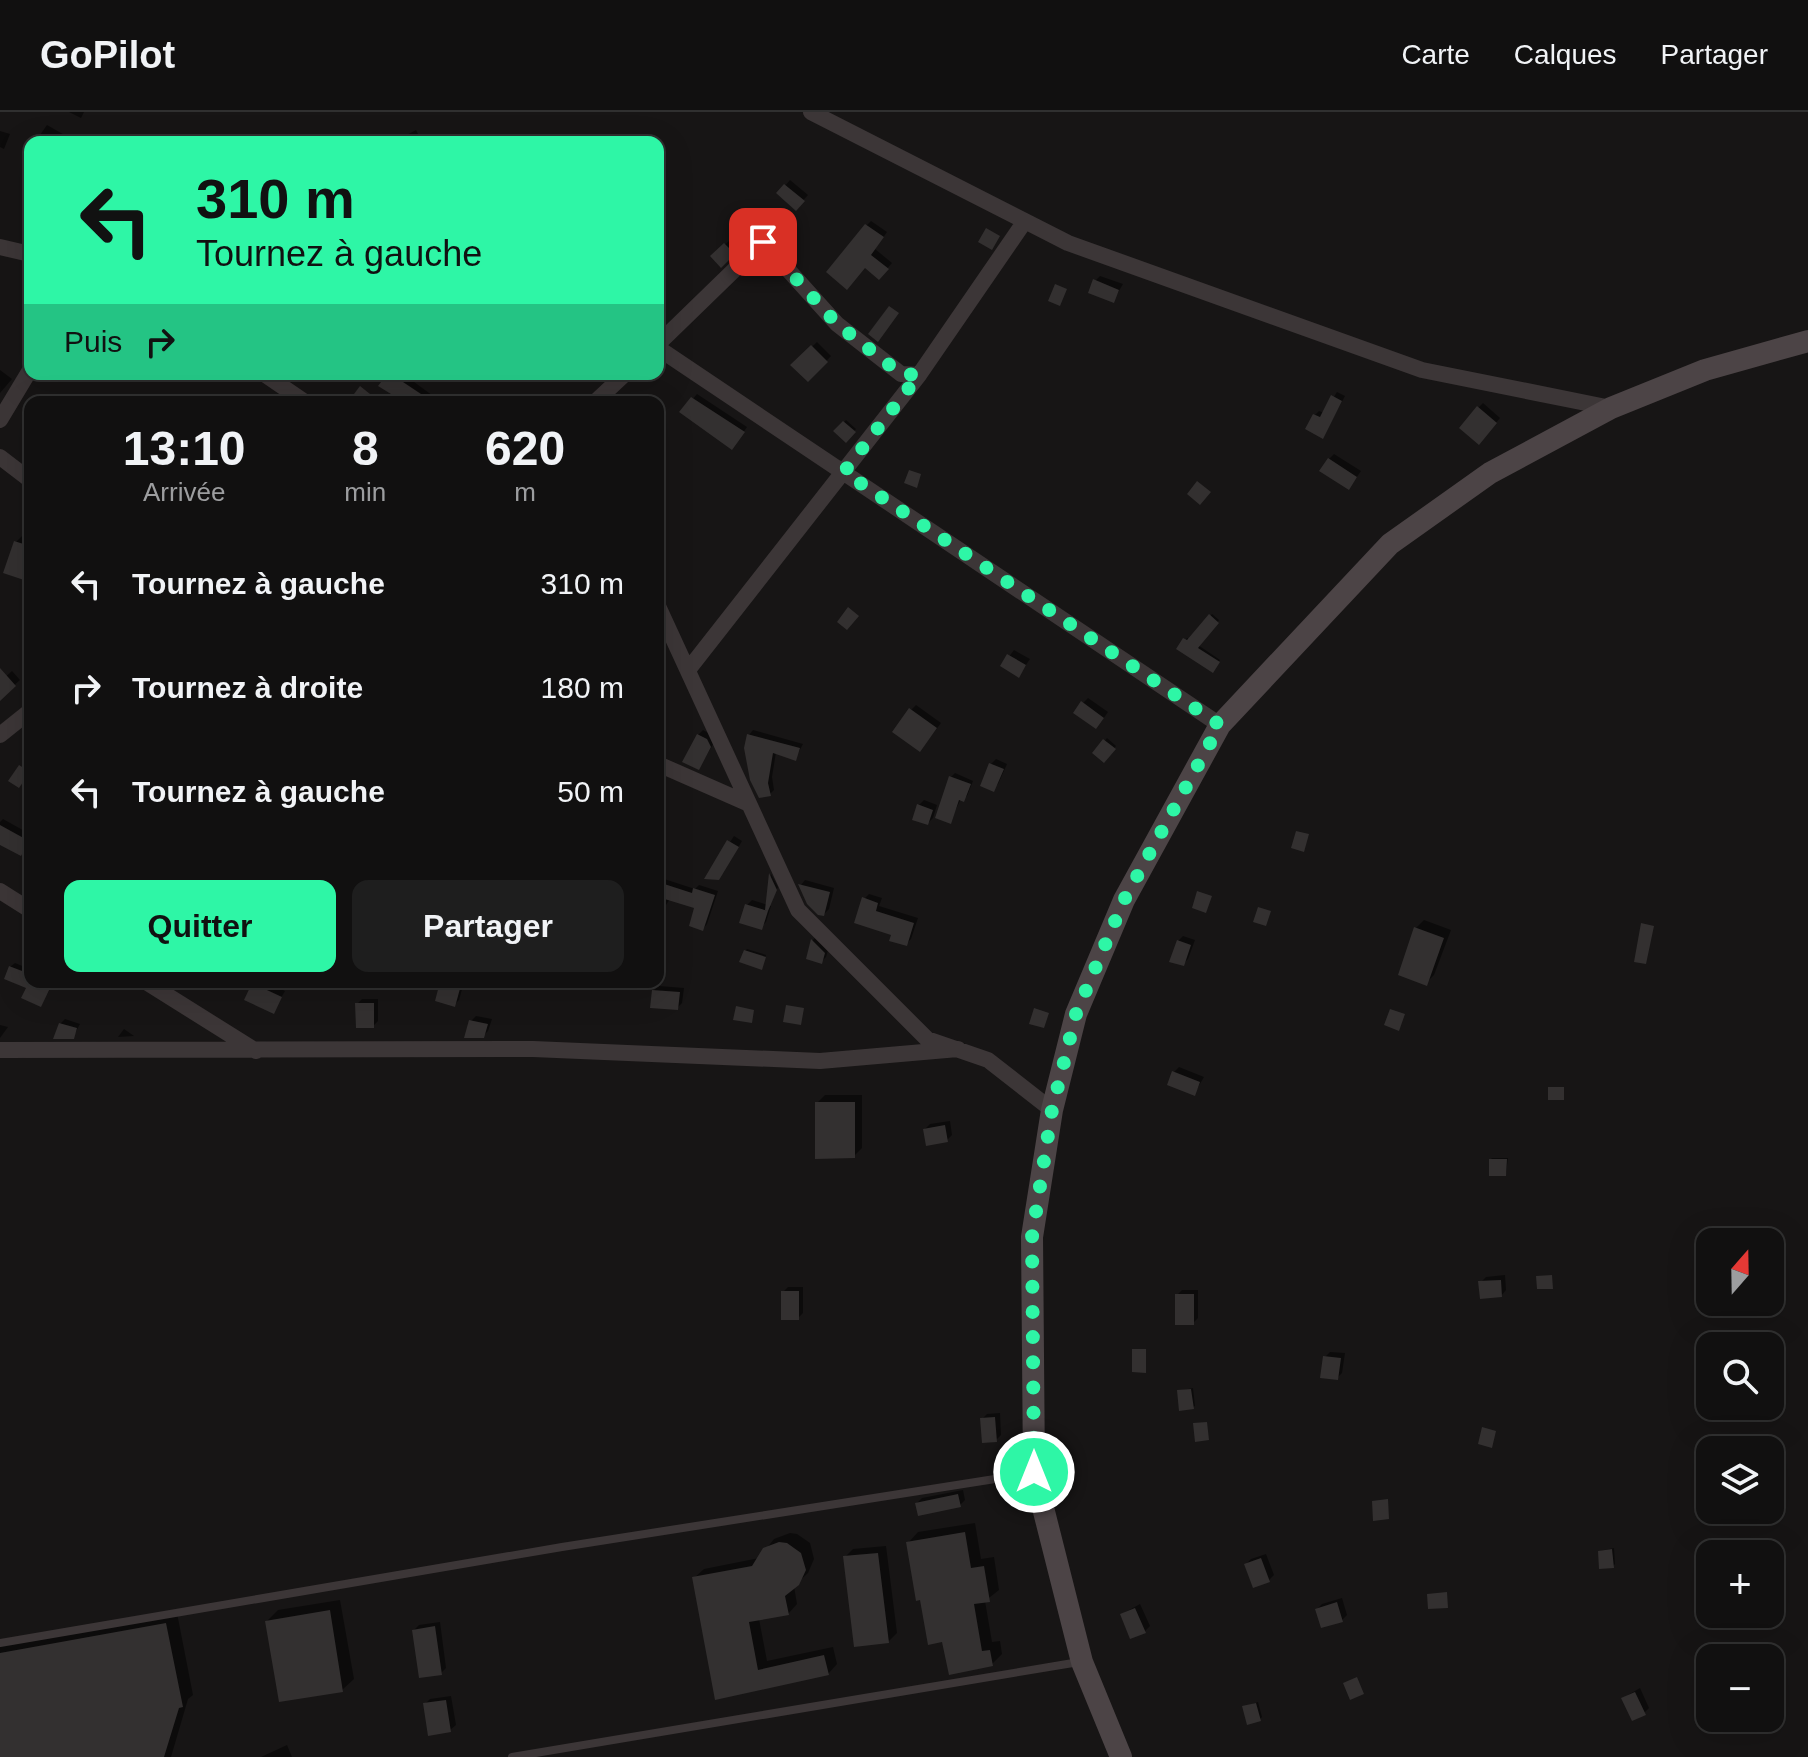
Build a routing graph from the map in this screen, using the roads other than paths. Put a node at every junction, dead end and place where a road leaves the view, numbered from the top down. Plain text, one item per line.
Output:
1 (811, 112) edge
2 (1025, 221) junction
3 (0, 247) edge
4 (24, 253) edge
5 (664, 340) edge
6 (1808, 341) edge
7 (664, 350) edge
8 (919, 375) junction
9 (24, 380) edge
10 (273, 380) edge
11 (619, 380) edge
12 (296, 396) edge
13 (601, 396) edge
14 (1611, 408) junction
15 (0, 420) edge
16 (0, 457) edge
17 (844, 472) junction
18 (24, 475) edge
19 (664, 619) edge
20 (688, 670) junction
21 (24, 716) edge
22 (1220, 725) junction
23 (0, 735) edge
24 (664, 767) edge
25 (749, 804) junction
26 (0, 891) edge
27 (24, 906) edge
28 (156, 988) edge
29 (958, 1049) junction
30 (0, 1050) edge
31 (257, 1051) junction
32 (1052, 1110) junction
33 (1034, 1472) junction
34 (0, 1643) edge
35 (1082, 1662) junction
36 (512, 1757) edge
37 (1121, 1757) edge

1 - 2 street
2 - 8 street
2 - 14 street
3 - 4 street
5 - 8 street
6 - 14 main road
7 - 17 street
8 - 17 street
9 - 15 street
10 - 12 street
11 - 13 street
14 - 22 main road
16 - 18 street
17 - 20 street
17 - 22 street
19 - 20 street
20 - 25 street
21 - 23 street
22 - 32 main road
24 - 25 street
25 - 29 street
26 - 27 street
28 - 31 street
29 - 31 street
29 - 32 street
30 - 31 street
32 - 33 main road
33 - 34 lane
33 - 35 main road
35 - 36 lane
35 - 37 main road

